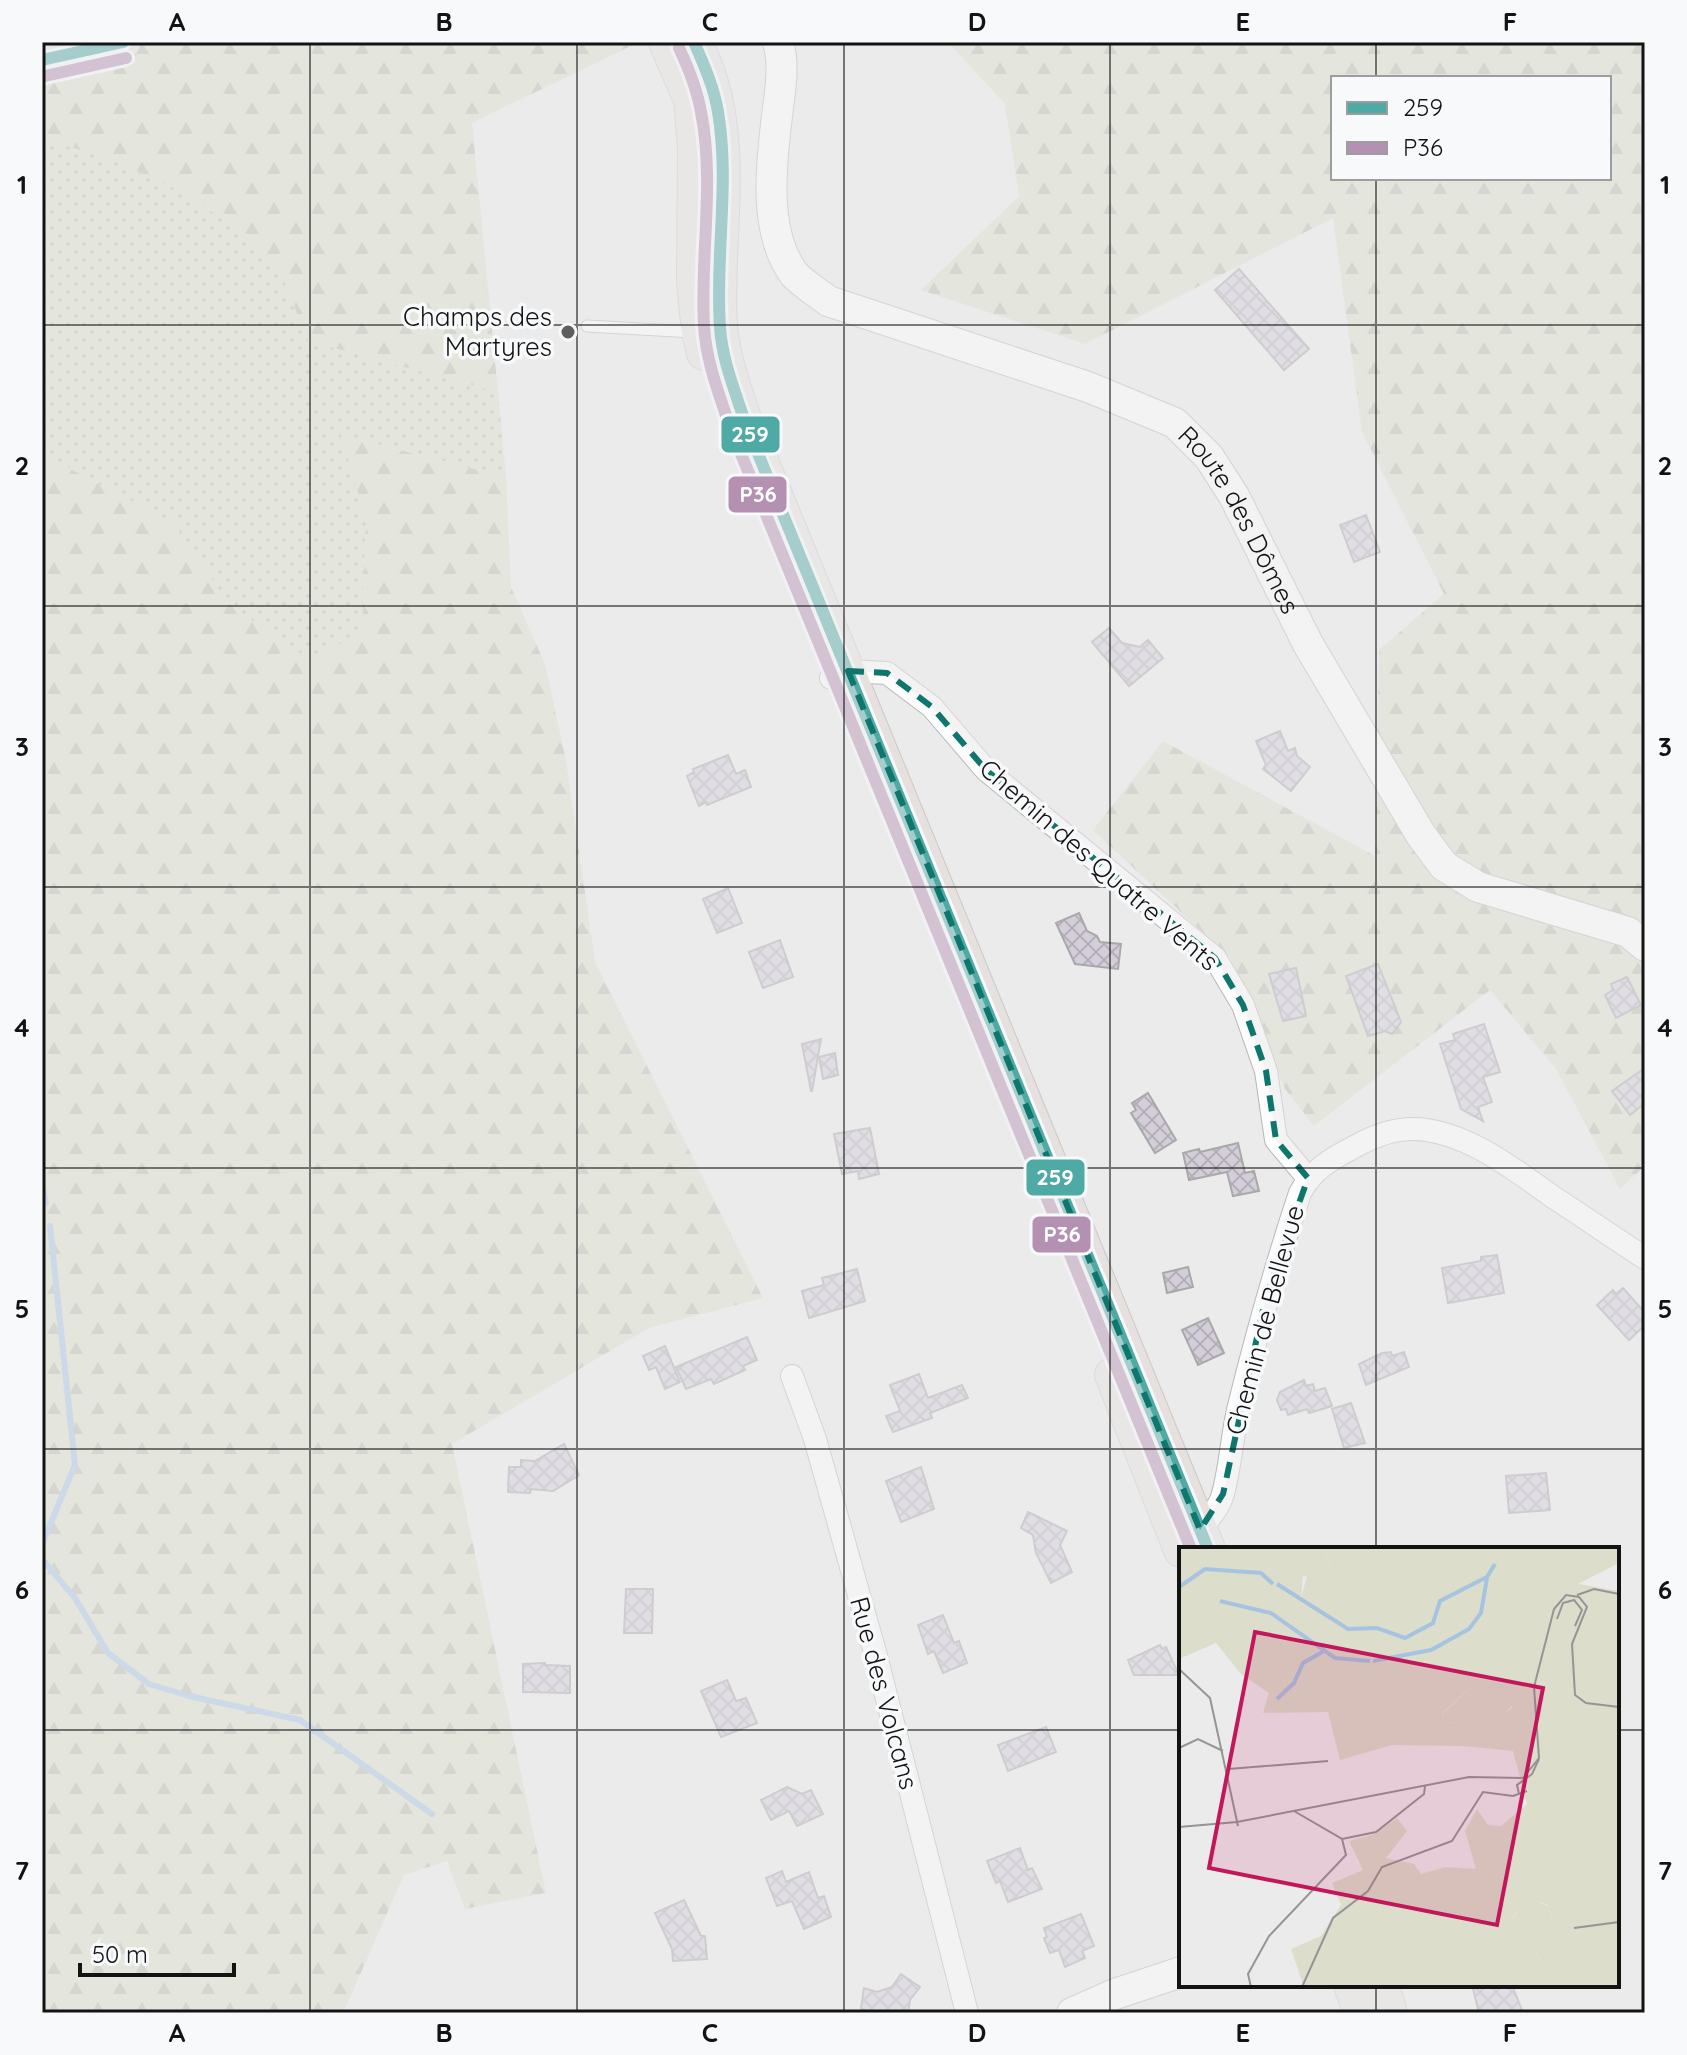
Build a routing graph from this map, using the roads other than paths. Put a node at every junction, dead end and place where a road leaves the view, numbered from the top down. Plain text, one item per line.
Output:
1 (123, 42) edge
2 (778, 42) edge
3 (688, 47) edge
4 (42, 60) edge
5 (587, 326) dead end
6 (699, 332) junction
7 (840, 674) junction
8 (1645, 946) edge
9 (1308, 1178) junction
10 (1645, 1258) edge
11 (792, 1376) dead end
12 (1192, 1543) edge
13 (1179, 1973) edge
14 (1352, 1987) edge
15 (1383, 1987) edge
16 (967, 2013) edge
17 (1072, 2013) edge
18 (1361, 2013) edge
19 (1390, 2013) edge

1 - 4 main road
2 - 8 street, Route des Dômes
3 - 6 main road
3 - 7 main road
5 - 6 lane
6 - 7 main road
7 - 9 street, Chemin des Quatre Vents
7 - 12 main road
9 - 10 street, Chemin de Bellevue
9 - 12 street, Chemin de Bellevue
11 - 16 street, Rue des Volcans
13 - 17 street
14 - 18 main road
15 - 19 main road

